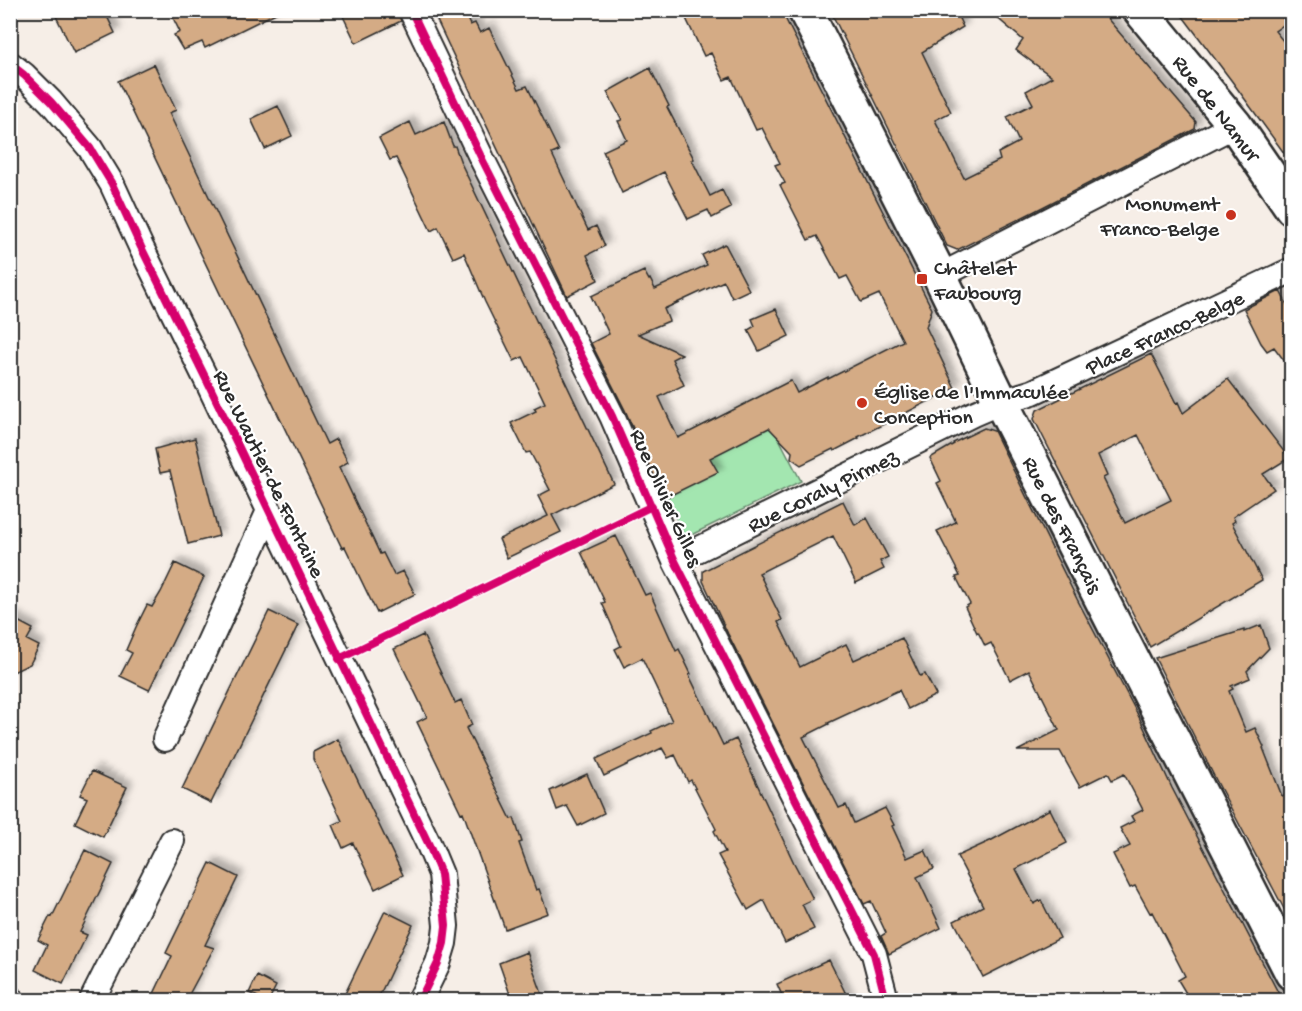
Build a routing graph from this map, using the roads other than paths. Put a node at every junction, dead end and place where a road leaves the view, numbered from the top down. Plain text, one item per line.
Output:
1 (411, 10) edge
2 (805, 10) edge
3 (1140, 10) edge
4 (10, 63) edge
5 (1235, 125) junction
6 (1292, 208) edge
7 (1292, 270) edge
8 (940, 276) junction
9 (1001, 402) junction
10 (269, 511) junction
11 (675, 561) junction
12 (165, 740) dead end
13 (172, 841) dead end
14 (1292, 974) edge
15 (92, 1000) edge
16 (420, 1000) edge
17 (886, 1000) edge

1 - 11 street, Rue Olivier Gilles
2 - 8 main road, Rue des Français
3 - 5 main road, Rue de Namur
4 - 10 street, Rue Wautier de Fontaine
5 - 6 main road, Rue de Namur
5 - 8 street
7 - 9 street, Place Franco-Belge
8 - 9 main road, Rue des Français
9 - 11 street, Rue Coraly Pirmez
9 - 14 main road, Rue des Français
10 - 12 street, Rue Wautier de Fontaine
10 - 16 street, Rue Wautier de Fontaine
11 - 17 street, Rue Olivier Gilles
13 - 15 street

